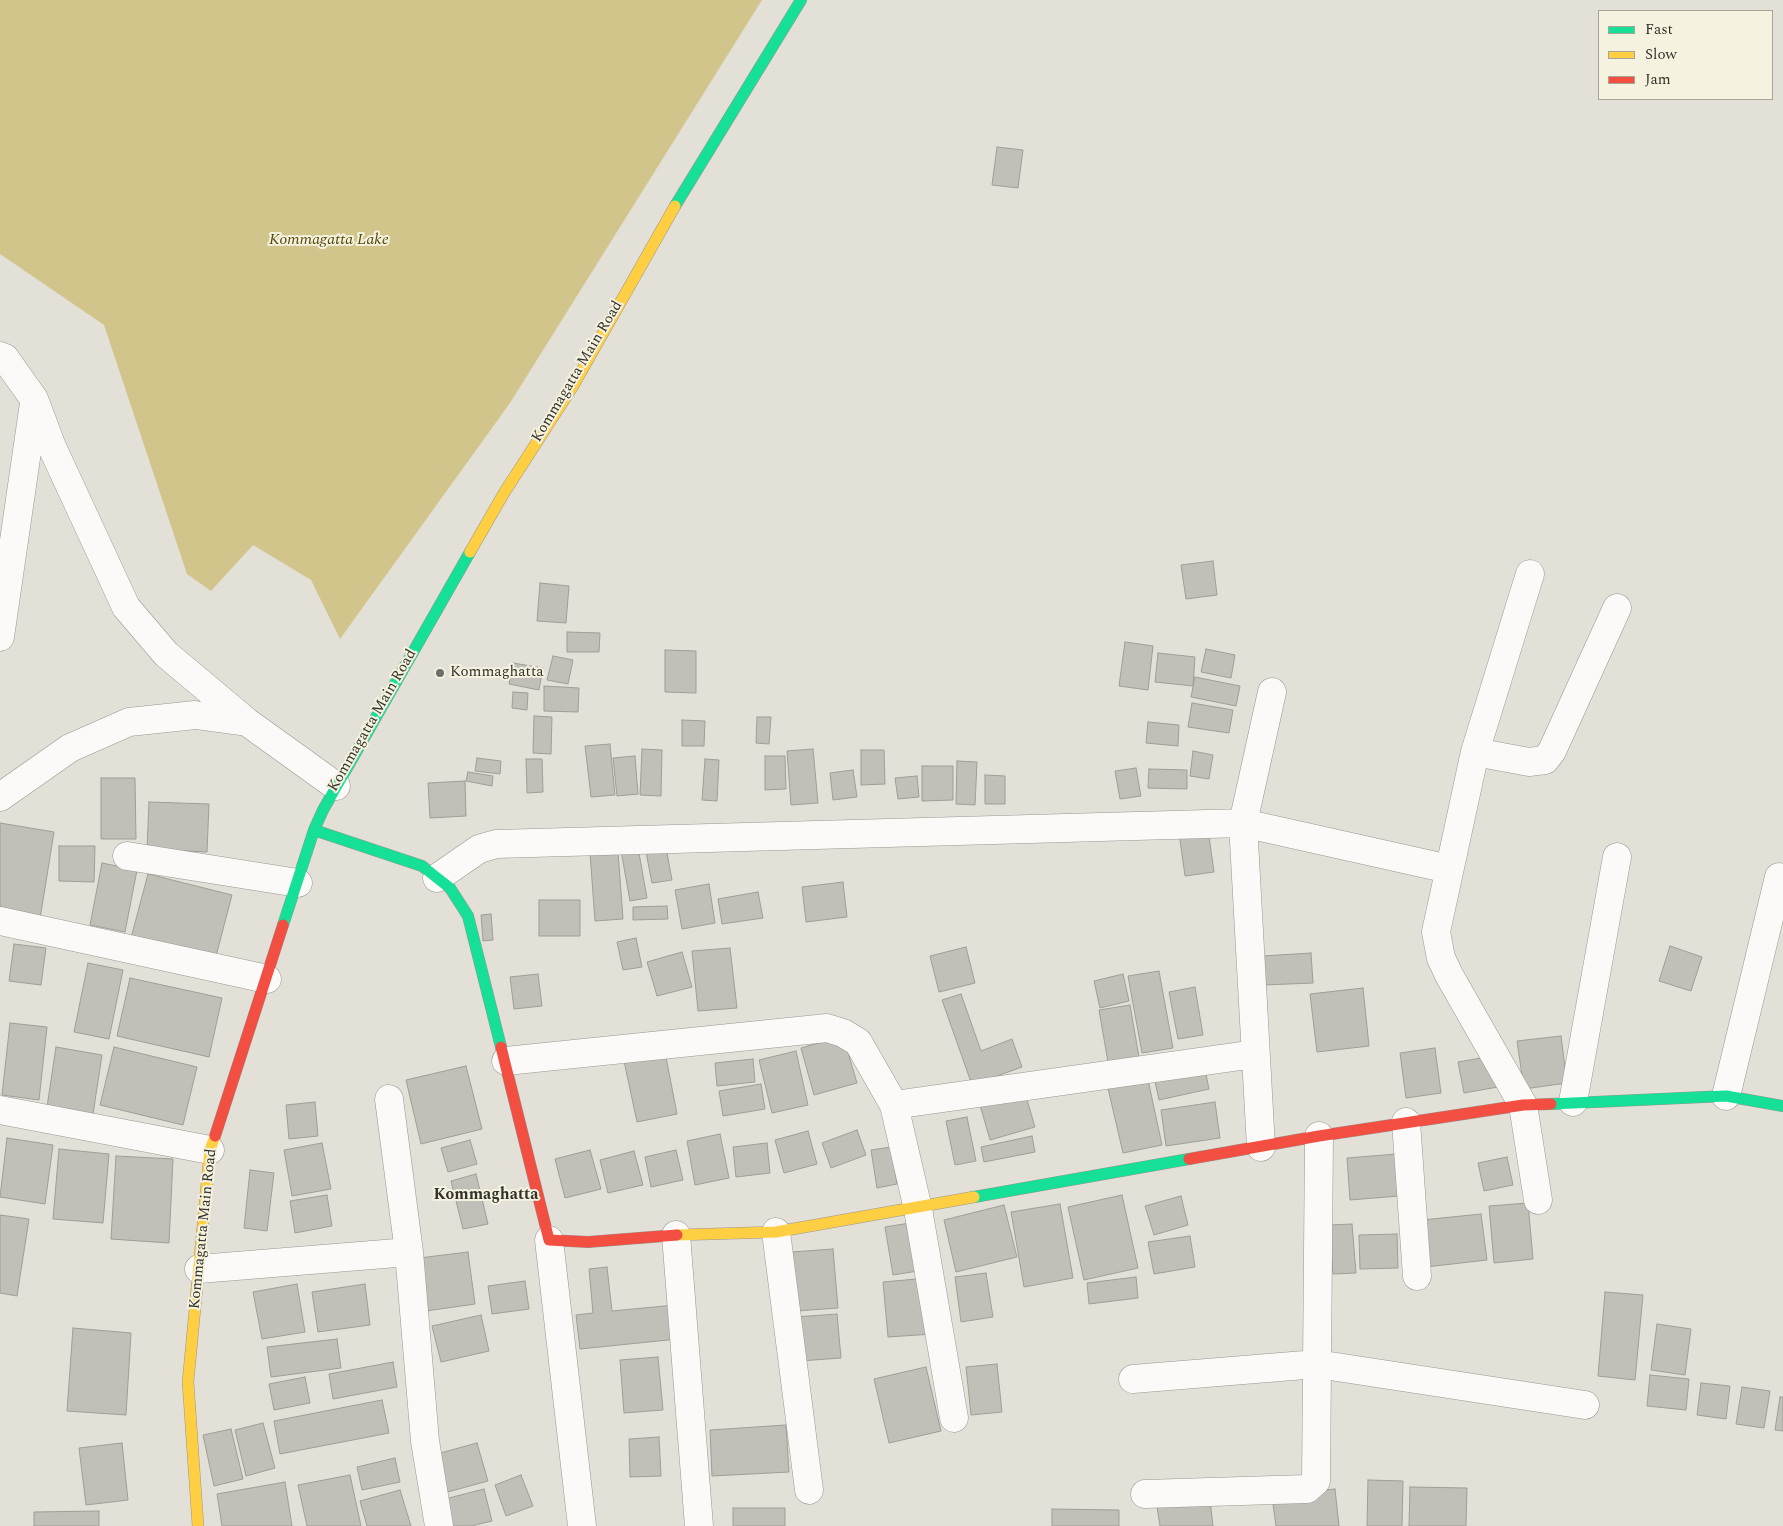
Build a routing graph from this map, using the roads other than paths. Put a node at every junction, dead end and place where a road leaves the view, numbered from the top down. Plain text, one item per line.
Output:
1 (801, 0) edge
2 (0, 356) edge
3 (34, 399) junction
4 (1530, 574) dead end
5 (1617, 608) dead end
6 (0, 637) edge
7 (1272, 692) dead end
8 (247, 722) junction
9 (1476, 752) junction
10 (336, 786) junction
11 (0, 797) edge
12 (1243, 823) junction
13 (314, 830) junction
14 (127, 856) dead end
15 (1617, 857) dead end
16 (1449, 869) junction
17 (437, 878) junction
18 (1783, 880) edge
19 (298, 883) junction
20 (0, 921) edge
21 (267, 979) junction
22 (1254, 1054) junction
23 (506, 1061) junction
24 (1726, 1096) junction
25 (389, 1099) dead end
26 (1573, 1102) junction
27 (894, 1105) junction
28 (1523, 1105) junction
29 (1783, 1106) edge
30 (0, 1110) edge
31 (1406, 1122) junction
32 (1318, 1136) junction
33 (1261, 1147) junction
34 (210, 1150) junction
35 (1538, 1200) dead end
36 (918, 1208) junction
37 (776, 1232) junction
38 (676, 1235) junction
39 (549, 1240) junction
40 (409, 1252) junction
41 (199, 1269) junction
42 (1417, 1276) dead end
43 (1317, 1364) junction
44 (1133, 1379) dead end
45 (1585, 1405) dead end
46 (954, 1418) dead end
47 (809, 1490) dead end
48 (1145, 1494) dead end
49 (198, 1526) edge
50 (439, 1526) edge
51 (582, 1526) edge
52 (699, 1526) edge

1 - 10 street, Kommagatta Main Road
2 - 3 street
3 - 6 street
3 - 8 street
4 - 9 street
5 - 9 street
7 - 12 street
8 - 10 street
8 - 11 street
9 - 16 street
10 - 13 street, Kommagatta Main Road
12 - 16 street
12 - 17 street
12 - 22 street
13 - 17 street
13 - 19 street, Kommagatta Main Road
14 - 19 street
15 - 26 street
16 - 28 street
17 - 23 street
18 - 24 street
19 - 21 street, Kommagatta Main Road
20 - 21 street
21 - 34 street, Kommagatta Main Road
22 - 27 street
22 - 33 street
23 - 27 street
23 - 39 street
24 - 26 street
24 - 29 street
25 - 40 street
26 - 28 street
27 - 36 street
28 - 31 street
28 - 35 street
30 - 34 street
31 - 32 street
31 - 42 street
32 - 33 street
32 - 43 street
33 - 36 street
34 - 41 street, Kommagatta Main Road
36 - 37 street
36 - 46 street
37 - 38 street
37 - 47 street
38 - 39 street
38 - 52 street
39 - 51 street
40 - 41 street
40 - 50 street
41 - 49 street, Kommagatta Main Road
43 - 44 street
43 - 45 street
43 - 48 street

